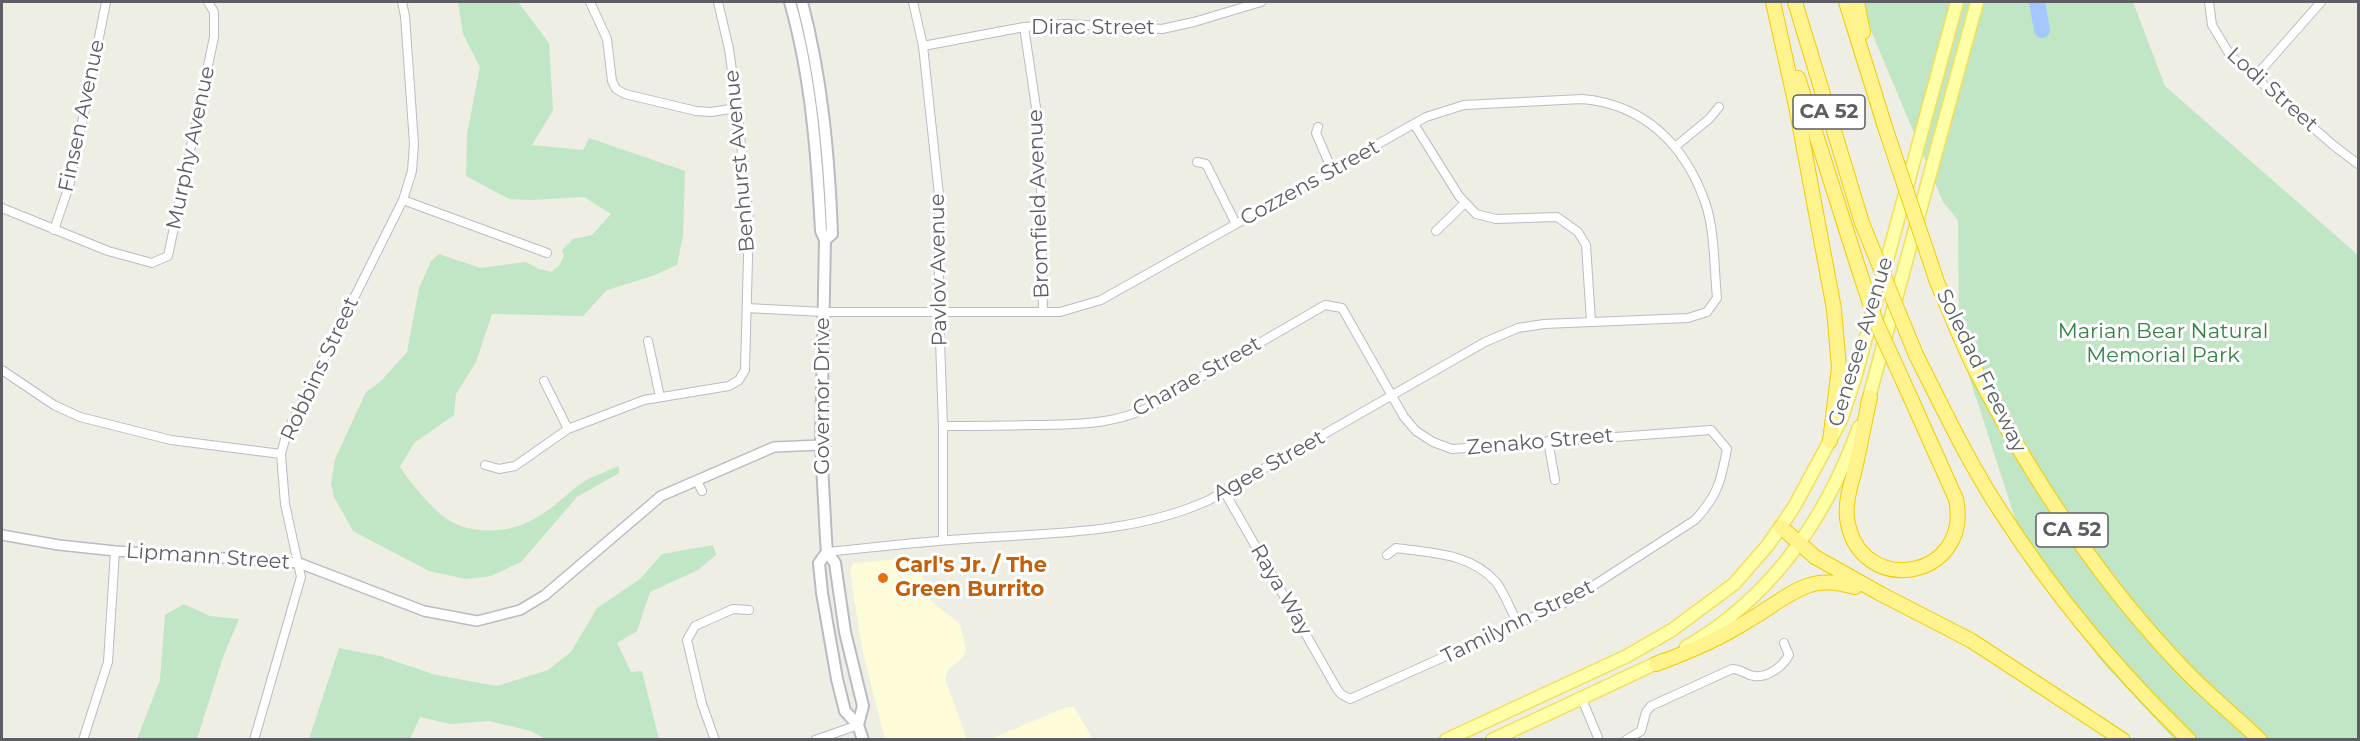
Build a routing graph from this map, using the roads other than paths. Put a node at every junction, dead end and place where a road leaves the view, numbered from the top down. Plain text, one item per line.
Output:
1 (106, 2) edge
2 (208, 2) edge
3 (402, 2) edge
4 (591, 2) edge
5 (718, 2) edge
6 (790, 2) edge
7 (802, 2) edge
8 (913, 2) edge
9 (1261, 2) edge
10 (1774, 2) edge
11 (1795, 2) edge
12 (1846, 2) edge
13 (1857, 2) edge
14 (1957, 2) edge
15 (1977, 2) edge
16 (2209, 2) edge
17 (2321, 2) edge
18 (1024, 27) junction
19 (923, 46) junction
20 (2255, 77) junction
21 (1875, 93) junction
22 (1719, 107) dead end
23 (737, 108) junction
24 (1414, 124) junction
25 (1318, 127) dead end
26 (1676, 146) junction
27 (1197, 162) dead end
28 (2358, 164) edge
29 (1332, 170) junction
30 (403, 200) junction
31 (1465, 203) junction
32 (2, 208) edge
33 (1236, 224) junction
34 (54, 230) junction
35 (1436, 231) dead end
36 (825, 240) junction
37 (548, 253) dead end
38 (747, 308) junction
39 (939, 310) junction
40 (1043, 311) junction
41 (823, 312) junction
42 (1688, 318) joint
43 (1592, 321) junction
44 (648, 341) dead end
45 (2, 370) edge
46 (544, 381) dead end
47 (660, 397) junction
48 (1391, 397) junction
49 (1870, 397) junction
50 (943, 426) junction
51 (568, 429) junction
52 (1711, 430) joint
53 (1548, 441) junction
54 (1830, 441) junction
55 (821, 446) junction
56 (281, 454) junction
57 (485, 465) dead end
58 (1555, 480) dead end
59 (697, 481) junction
60 (702, 491) dead end
61 (1224, 491) junction
62 (1781, 526) junction
63 (2, 535) edge
64 (943, 540) junction
65 (1799, 543) junction
66 (115, 551) junction
67 (828, 552) junction
68 (1387, 555) dead end
69 (299, 563) junction
70 (1881, 594) junction
71 (749, 610) dead end
72 (1518, 624) junction
73 (1784, 643) dead end
74 (1656, 664) junction
75 (1576, 679) junction
76 (1337, 688) joint
77 (1582, 699) junction
78 (858, 725) junction
79 (83, 740) edge
80 (254, 740) edge
81 (715, 740) edge
82 (815, 740) edge
83 (863, 740) edge
84 (1446, 740) edge
85 (1492, 740) edge
86 (1599, 740) edge
87 (1626, 740) edge
88 (2123, 740) edge
89 (2189, 740) edge
90 (2260, 740) edge

1 - 34 street, Finsen Avenue
2 - 34 street, Murphy Avenue
3 - 30 street, Robbins Street
4 - 23 street
5 - 23 street, Benhurst Avenue
6 - 36 main road, Governor Drive
7 - 36 main road, Governor Drive
8 - 19 street, Pavlov Avenue
9 - 18 street, Dirac Street
10 - 49 highway, bridge
10 - 54 highway
11 - 89 highway, CA 52, bridge
12 - 21 highway, Soledad Freeway / CA 52
13 - 21 highway
14 - 54 main road, Genesee Avenue
15 - 49 main road, Genesee Avenue
16 - 20 street, Lodi Street
17 - 20 street
18 - 19 street, Dirac Street
18 - 40 street, Bromfield Avenue
19 - 39 street, Pavlov Avenue
20 - 28 street, Lodi Street
21 - 90 highway, Soledad Freeway / CA 52, bridge
22 - 26 street
23 - 38 street, Benhurst Avenue
24 - 26 street, Cozzens Street
24 - 29 street, Cozzens Street
24 - 31 street
25 - 29 street
26 - 42 street, Cozzens Street
27 - 33 street
29 - 33 street, Cozzens Street
30 - 37 street
30 - 56 street, Robbins Street
31 - 35 street
31 - 43 street
32 - 34 street
33 - 40 street, Cozzens Street
36 - 41 main road, Governor Drive
38 - 41 street, Cozzens Street
38 - 47 street, Benhurst Avenue
39 - 40 street, Cozzens Street
39 - 41 street, Cozzens Street
39 - 50 street, Pavlov Avenue
41 - 55 main road, Governor Drive
42 - 43 street, Agee Street
43 - 48 street, Agee Street
44 - 47 street
45 - 56 street
46 - 51 street
47 - 51 street
48 - 50 street, Charae Street
48 - 53 street, Zenako Street
48 - 61 street, Agee Street
49 - 65 main road, Genesee Avenue
50 - 64 street, Pavlov Avenue
51 - 57 street
52 - 53 street, Zenako Street
52 - 72 street, Tamilynn Street
53 - 58 street
54 - 62 main road, Genesee Avenue
55 - 59 street, Lipmann Street
55 - 67 main road, Governor Drive
56 - 69 street, Robbins Street
59 - 60 street
59 - 69 street, Lipmann Street
61 - 64 street, Agee Street
61 - 76 street, Raya Way
62 - 65 highway
62 - 75 main road, Genesee Avenue
63 - 66 street, Lipmann Street
64 - 67 street, Agee Street
65 - 70 highway
65 - 74 main road, Genesee Avenue
66 - 69 street, Lipmann Street
66 - 79 street
67 - 78 main road, Governor Drive
67 - 78 main road, Governor Drive
68 - 72 street
69 - 80 street, Robbins Street
70 - 74 highway
70 - 88 highway
71 - 81 street
72 - 76 street, Tamilynn Street
73 - 87 street
74 - 77 main road, Genesee Avenue
75 - 77 main road
75 - 84 main road, Genesee Avenue
77 - 85 main road, Genesee Avenue
77 - 86 street
78 - 82 street
78 - 83 main road, Governor Drive

